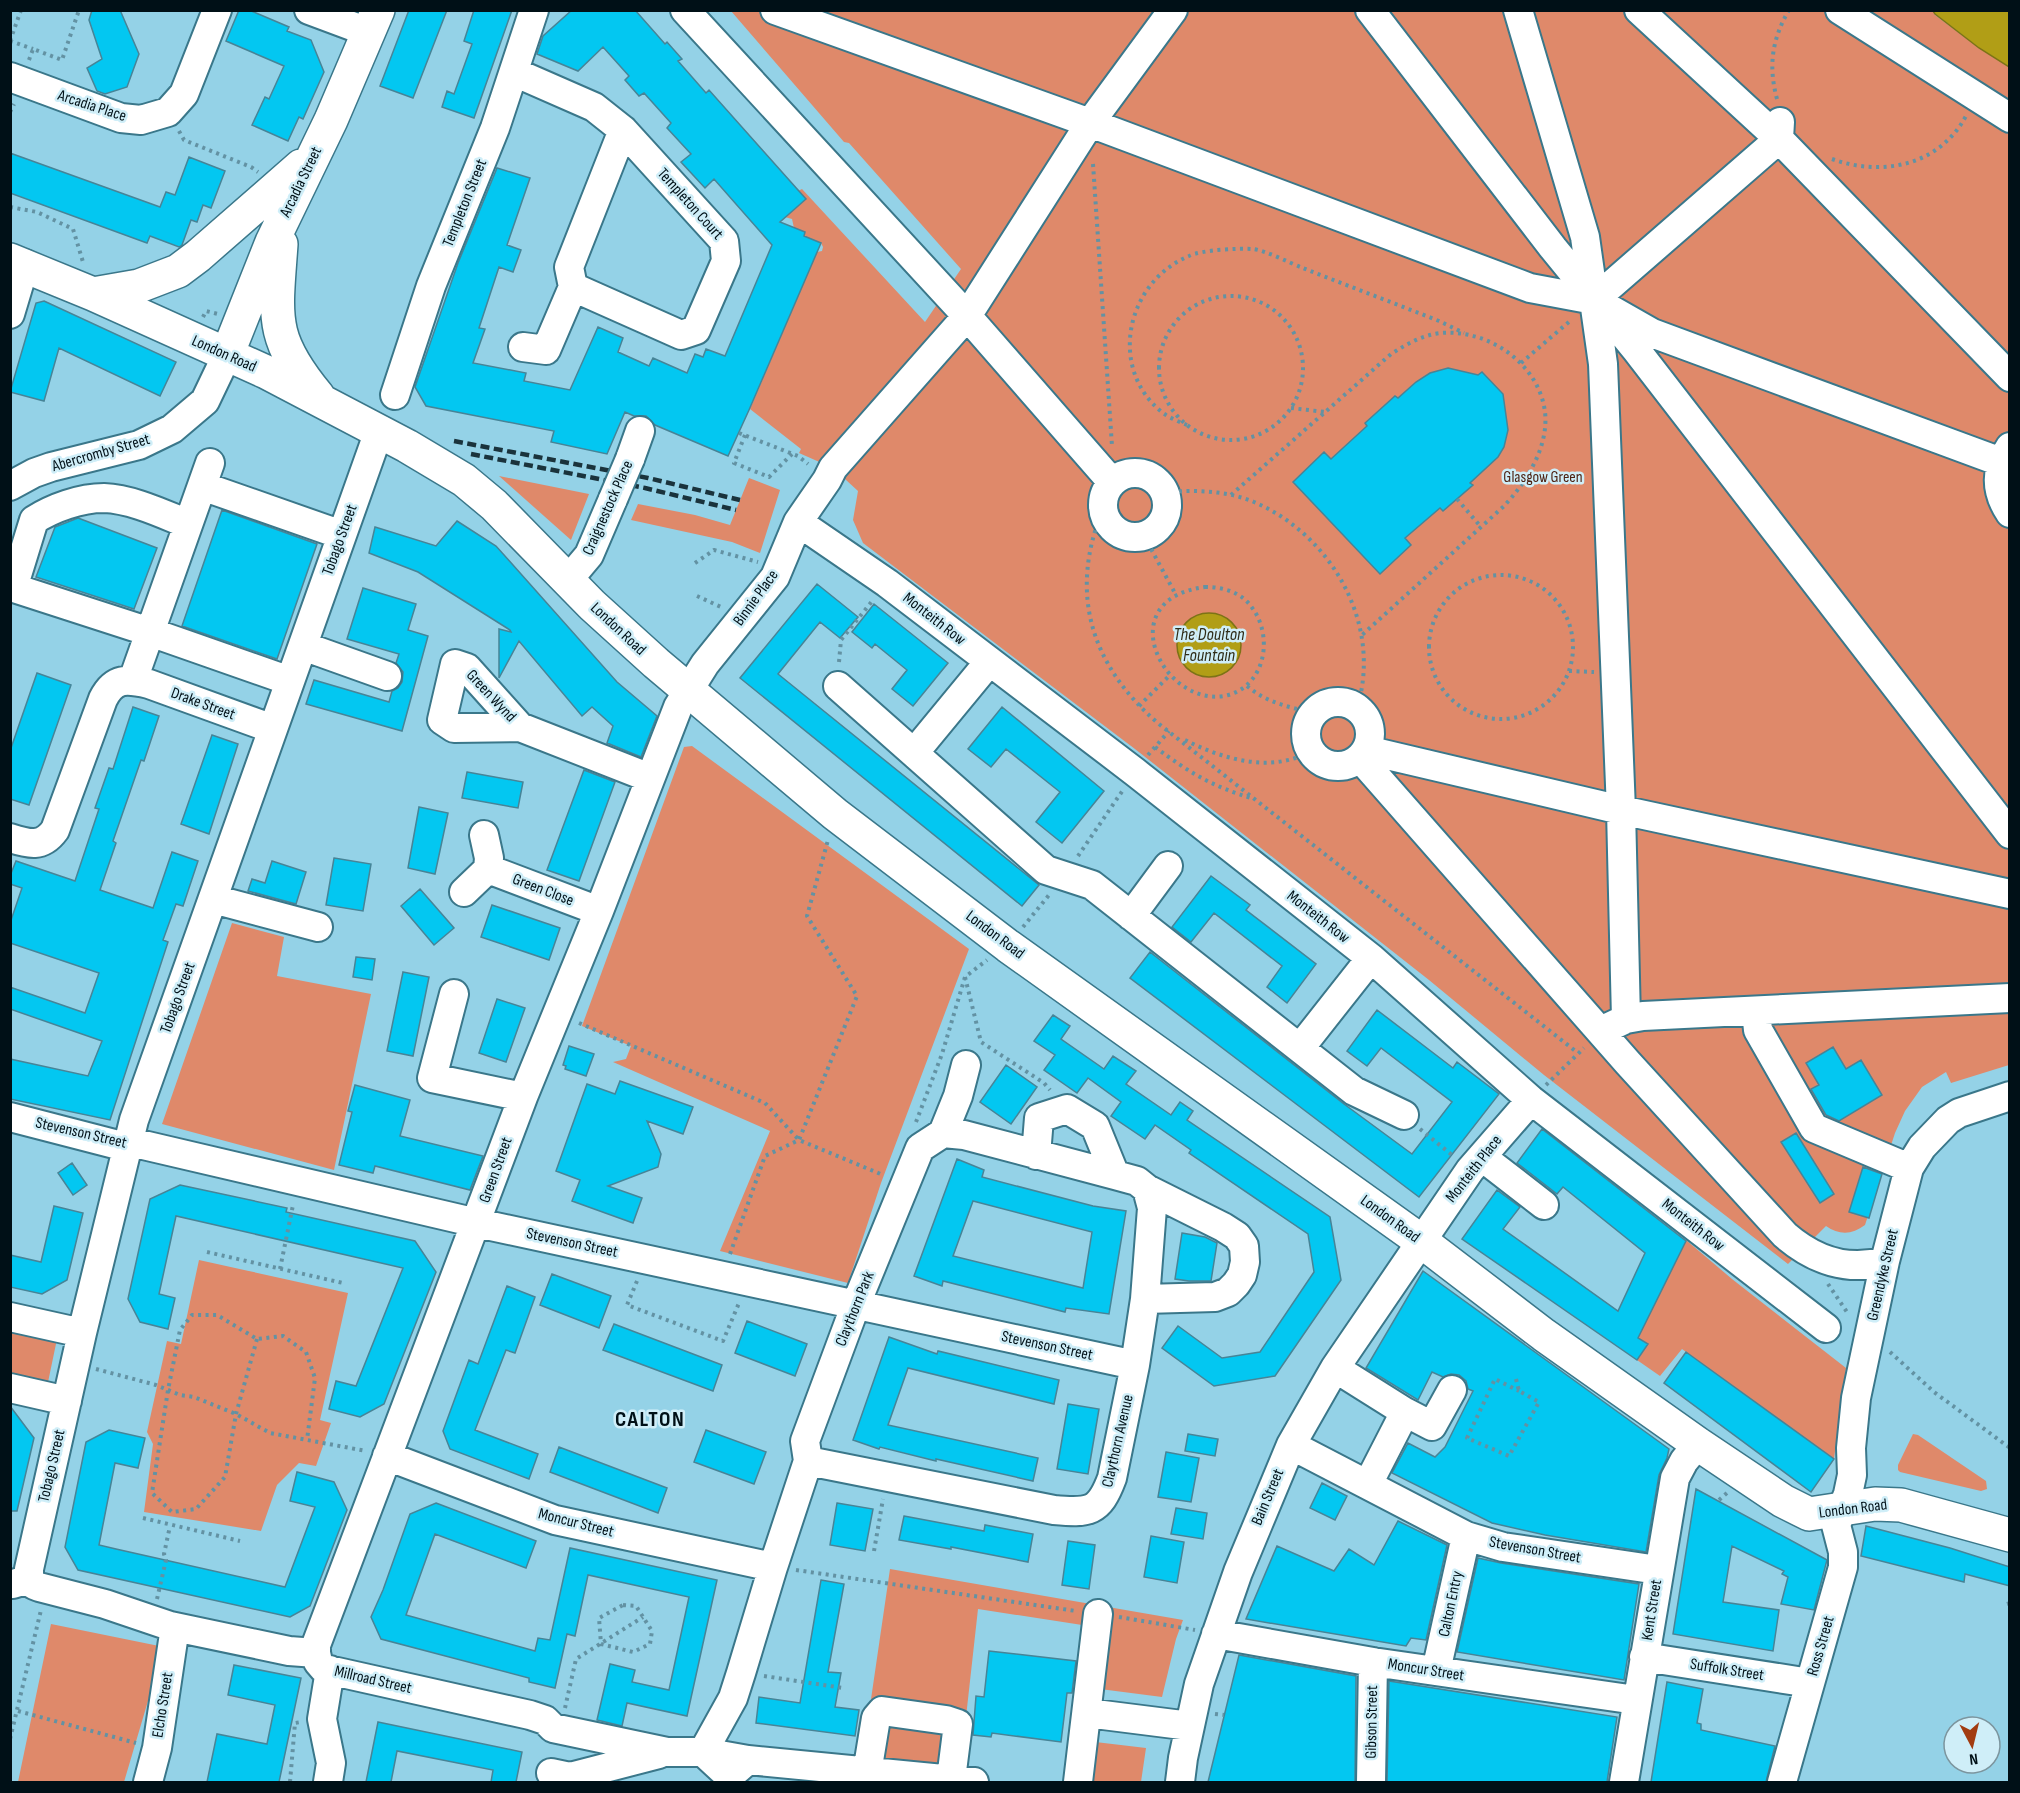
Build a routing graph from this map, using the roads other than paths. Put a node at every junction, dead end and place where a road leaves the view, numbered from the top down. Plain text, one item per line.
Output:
1 (217, 10) edge
2 (309, 10) edge
3 (534, 10) edge
4 (685, 10) edge
5 (775, 10) edge
6 (1173, 10) edge
7 (1370, 10) edge
8 (1518, 10) edge
9 (1640, 10) edge
10 (1840, 10) edge
11 (373, 21) edge
12 (514, 72) junction
13 (16, 80) edge
14 (2010, 118) edge
15 (1779, 119) junction
16 (1090, 123) junction
17 (623, 130) junction
18 (281, 203) junction
19 (18, 262) edge
20 (573, 287) junction
21 (93, 294) junction
22 (1594, 300) junction
23 (10, 314) edge
24 (967, 316) junction
25 (523, 347) dead end
26 (227, 355) junction
27 (2010, 376) edge
28 (395, 395) dead end
29 (324, 402) junction
30 (379, 431) junction
31 (640, 431) dead end
32 (2005, 454) edge
33 (1113, 481) junction
34 (10, 486) edge
35 (2010, 513) edge
36 (798, 522) junction
37 (188, 524) junction
38 (342, 535) junction
39 (568, 580) junction
40 (150, 632) junction
41 (303, 646) junction
42 (989, 662) junction
43 (387, 676) dead end
44 (133, 680) junction
45 (290, 681) junction
46 (838, 686) road end
47 (687, 691) junction
48 (520, 727) dead end
49 (273, 729) junction
50 (914, 753) junction
51 (1363, 754) junction
52 (650, 778) junction
53 (1621, 810) junction
54 (2010, 834) edge
55 (484, 835) dead end
56 (10, 838) edge
57 (1168, 866) dead end
58 (488, 869) junction
59 (464, 892) dead end
60 (2010, 894) edge
61 (213, 899) junction
62 (599, 911) junction
63 (1131, 916) junction
64 (318, 927) dead end
65 (1371, 958) junction
66 (454, 994) dead end
67 (2010, 998) edge
68 (1756, 1011) junction
69 (1614, 1025) junction
70 (1300, 1048) junction
71 (966, 1065) dead end
72 (2010, 1096) edge
73 (523, 1097) junction
74 (1531, 1100) junction
75 (1404, 1115) road end
76 (10, 1117) edge
77 (943, 1133) junction
78 (126, 1147) junction
79 (1036, 1155) junction
80 (1476, 1163) junction
81 (1909, 1168) junction
82 (1115, 1175) junction
83 (1148, 1189) junction
84 (1544, 1205) dead end
85 (477, 1223) junction
86 (1421, 1241) junction
87 (1885, 1261) junction
88 (1145, 1299) junction
89 (856, 1304) junction
90 (10, 1317) edge
91 (1826, 1328) dead end
92 (82, 1334) junction
93 (1135, 1365) junction
94 (1335, 1368) junction
95 (10, 1388) edge
96 (1452, 1390) dead end
97 (67, 1401) junction
98 (1405, 1412) junction
99 (1291, 1444) junction
100 (1698, 1444) junction
101 (387, 1456) junction
102 (808, 1461) junction
103 (1368, 1484) junction
104 (1841, 1509) junction
105 (2010, 1535) edge
106 (1466, 1536) junction
107 (773, 1567) junction
108 (1658, 1570) junction
109 (28, 1584) edge
110 (1098, 1614) road end
111 (164, 1624) junction
112 (1216, 1634) junction
113 (1644, 1657) junction
114 (323, 1662) junction
115 (1373, 1662) junction
116 (1436, 1671) junction
117 (1810, 1683) junction
118 (1636, 1700) junction
119 (1087, 1713) junction
120 (1190, 1726) junction
121 (557, 1729) junction
122 (667, 1752) junction
123 (703, 1752) junction
124 (736, 1773) edge
125 (867, 1773) junction
126 (550, 1778) edge
127 (962, 1781) edge
128 (148, 1782) edge
129 (328, 1782) edge
130 (1078, 1782) edge
131 (1180, 1782) edge
132 (1371, 1782) edge
133 (1624, 1782) edge
134 (1782, 1782) edge

1 - 13 street, Arcadia Place
2 - 11 street
3 - 12 street, Templeton Street
4 - 24 street
5 - 16 street
6 - 16 street, Binnie Place
7 - 22 street
8 - 22 street
9 - 15 street
10 - 14 street
11 - 18 main road, Arcadia Street
12 - 17 street, Templeton Court
12 - 28 street, Templeton Street
15 - 22 street
15 - 27 street
16 - 22 street
16 - 24 street, Binnie Place
17 - 20 street
17 - 20 street, Templeton Court
18 - 21 main road
18 - 26 main road, Arcadia Street
18 - 29 main road
19 - 21 main road, London Road
19 - 23 street
20 - 25 street
21 - 26 main road, London Road
22 - 32 street
22 - 53 street
22 - 54 street
24 - 33 street
24 - 36 street, Binnie Place
26 - 29 main road, London Road
26 - 34 street, Abercromby Street
29 - 30 main road, London Road
30 - 38 street, Tobago Street
30 - 39 main road, London Road
31 - 39 street, Craignestock Place, bridge
32 - 35 street
33 - 33 street
36 - 42 street, Monteith Row
36 - 47 street, Binnie Place
37 - 38 street
37 - 40 street
37 - 40 street
38 - 41 street, Tobago Street
39 - 47 main road, London Road
40 - 44 street
40 - 45 street
41 - 43 street
41 - 45 street, Tobago Street
42 - 50 street
42 - 65 street, Monteith Row
44 - 49 street, Drake Street
44 - 56 street
45 - 49 street, Tobago Street
46 - 50 street
47 - 52 street, Green Street
47 - 86 main road, London Road
48 - 52 street, Green Wynd
49 - 61 street, Tobago Street
50 - 63 street
51 - 51 street
51 - 53 street
51 - 69 street
52 - 62 street, Green Street
53 - 60 street
53 - 69 street
55 - 58 street
57 - 63 street
58 - 59 street
58 - 62 street, Green Close
61 - 64 street
61 - 78 street, Tobago Street
62 - 73 street, Green Street
63 - 70 street
65 - 70 street
65 - 74 street, Monteith Row
66 - 73 street
67 - 68 street
68 - 69 street
68 - 81 street
69 - 87 street
70 - 75 street
71 - 77 street
72 - 81 street, Greendyke Street
73 - 85 street, Green Street
74 - 80 street, Monteith Place
74 - 91 street, Monteith Row
76 - 78 street, Stevenson Street
77 - 79 street
77 - 89 street, Claythorn Park
78 - 85 street, Stevenson Street
78 - 92 street, Tobago Street
79 - 82 street
79 - 82 street
80 - 84 street
80 - 86 street, Monteith Place
81 - 87 street, Greendyke Street
82 - 83 street
83 - 88 street, Claythorn Avenue
83 - 88 street
85 - 89 street, Stevenson Street
85 - 101 street, Green Street
86 - 94 street, Bain Street
86 - 100 main road, London Road
87 - 104 street, Greendyke Street
88 - 93 street, Claythorn Avenue
89 - 93 street, Stevenson Street
89 - 102 street, Claythorn Park
90 - 92 street
92 - 97 street, Tobago Street
93 - 102 street, Claythorn Avenue
94 - 98 street
94 - 99 street, Bain Street
95 - 97 street
96 - 98 street
97 - 109 street, Tobago Street
98 - 103 street
99 - 103 street, Stevenson Street
99 - 112 street, Bain Street
100 - 104 main road, London Road
100 - 108 street, Kent Street
101 - 107 street, Moncur Street
101 - 114 street, Green Street
102 - 107 street, Claythorn Park
103 - 106 street, Stevenson Street
104 - 105 main road, London Road
104 - 117 street, Ross Street
106 - 108 street, Stevenson Street
106 - 116 street, Calton Entry
107 - 123 street, Claythorn Park
108 - 113 street, Kent Street
109 - 111 street, Millroad Street
110 - 119 street
111 - 114 street, Millroad Street
111 - 128 street, Elcho Street
112 - 115 street, Moncur Street
112 - 120 street, Bain Street
113 - 117 street, Suffolk Street
113 - 118 street, Kent Street
114 - 121 street, Millroad Street
114 - 129 street, Green Street
115 - 116 street, Moncur Street
115 - 132 street, Gibson Street
116 - 118 street, Moncur Street
117 - 134 street, Ross Street
118 - 133 street, Kent Street
119 - 120 street
119 - 130 street
120 - 131 street, Bain Street
121 - 122 street, Millroad Street
121 - 126 street
122 - 123 street, Millroad Street
122 - 126 street
123 - 124 street
124 - 125 street
125 - 127 street
125 - 127 street

